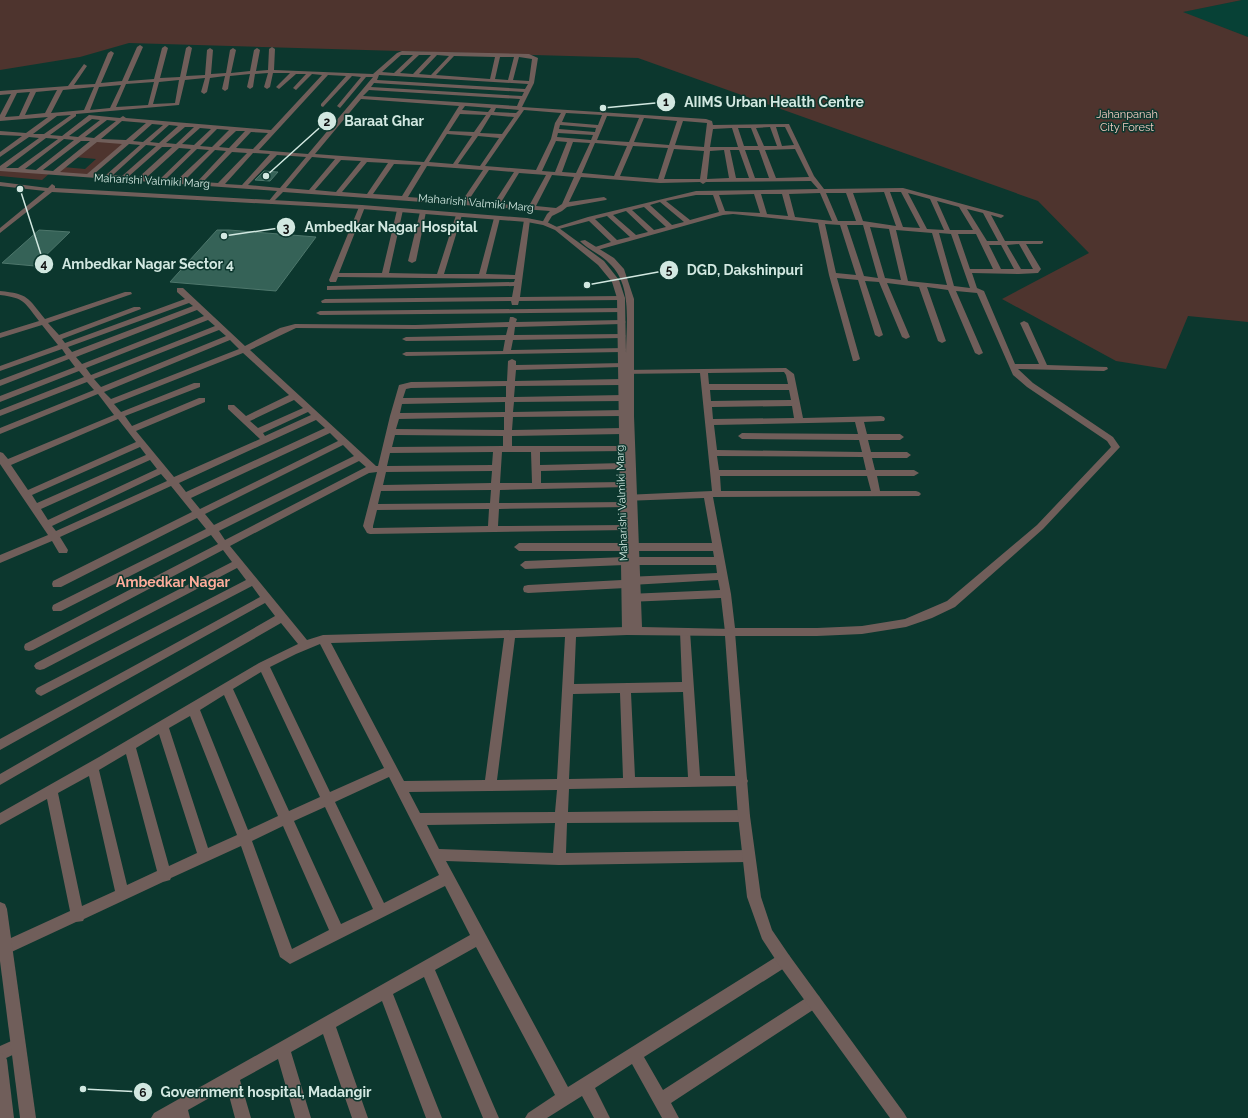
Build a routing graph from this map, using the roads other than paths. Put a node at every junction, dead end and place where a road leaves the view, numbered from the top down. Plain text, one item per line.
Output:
1 (140, 47) dead end
2 (165, 48) dead end
3 (189, 48) dead end
4 (272, 49) dead end
5 (210, 50) dead end
6 (233, 50) dead end
7 (257, 50) dead end
8 (111, 53) dead end
9 (418, 53) junction
10 (435, 54) junction
11 (453, 54) junction
12 (498, 55) junction
13 (517, 56) junction
14 (84, 66) dead end
15 (271, 71) junction
16 (252, 73) junction
17 (294, 73) junction
18 (310, 73) junction
19 (326, 74) junction
20 (396, 74) junction
21 (228, 75) junction
22 (350, 75) junction
23 (365, 75) junction
24 (208, 76) junction
25 (375, 76) junction
26 (414, 76) junction
27 (432, 77) junction
28 (182, 78) junction
29 (156, 80) junction
30 (492, 81) junction
31 (122, 82) junction
32 (510, 82) junction
33 (531, 83) junction
34 (99, 84) junction
35 (267, 86) dead end
36 (70, 87) junction
37 (250, 87) dead end
38 (279, 87) dead end
39 (62, 88) junction
40 (296, 88) dead end
41 (368, 88) junction
42 (226, 89) dead end
43 (34, 90) junction
44 (527, 91) junction
45 (14, 92) junction
46 (204, 92) dead end
47 (0, 93) edge
48 (361, 97) junction
49 (524, 98) junction
50 (463, 104) junction
51 (322, 105) dead end
52 (340, 106) dead end
53 (495, 106) junction
54 (150, 107) junction
55 (136, 108) junction
56 (520, 108) junction
57 (112, 110) junction
58 (86, 112) junction
59 (458, 112) junction
60 (564, 112) junction
61 (62, 114) junction
62 (490, 114) junction
63 (55, 115) junction
64 (74, 115) junction
65 (517, 115) junction
66 (605, 115) junction
67 (47, 116) junction
68 (91, 117) junction
69 (642, 117) junction
70 (22, 118) junction
71 (106, 118) junction
72 (1, 119) edge
73 (121, 119) junction
74 (680, 120) junction
75 (151, 122) junction
76 (168, 123) junction
77 (558, 123) junction
78 (183, 124) junction
79 (772, 125) junction
80 (199, 126) junction
81 (734, 126) junction
82 (753, 126) junction
83 (216, 127) junction
84 (600, 127) junction
85 (710, 127) junction
86 (234, 129) junction
87 (250, 130) junction
88 (556, 131) junction
89 (273, 132) junction
90 (445, 132) junction
91 (0, 133) edge
92 (11, 134) junction
93 (476, 134) junction
94 (597, 134) junction
95 (28, 135) junction
96 (45, 136) junction
97 (503, 136) junction
98 (63, 138) junction
99 (78, 139) junction
100 (554, 139) junction
101 (94, 140) junction
102 (571, 140) junction
103 (0, 142) edge
104 (127, 142) junction
105 (593, 142) junction
106 (145, 144) junction
107 (161, 144) junction
108 (631, 144) junction
109 (177, 145) junction
110 (196, 147) junction
111 (671, 147) junction
112 (780, 147) junction
113 (798, 147) junction
114 (214, 148) junction
115 (742, 148) junction
116 (760, 148) junction
117 (231, 149) junction
118 (708, 149) junction
119 (727, 149) junction
120 (254, 151) junction
121 (275, 153) junction
122 (0, 155) edge
123 (310, 155) junction
124 (340, 157) junction
125 (366, 159) junction
126 (393, 161) junction
127 (426, 163) junction
128 (455, 165) junction
129 (485, 167) junction
130 (0, 169) edge
131 (518, 170) junction
132 (18, 171) junction
133 (539, 171) junction
134 (37, 172) junction
135 (551, 172) junction
136 (54, 173) junction
137 (558, 173) junction
138 (579, 174) junction
139 (88, 176) junction
140 (107, 177) junction
141 (617, 177) junction
142 (123, 178) junction
143 (141, 179) junction
144 (773, 179) junction
145 (813, 179) junction
146 (753, 180) junction
147 (161, 181) junction
148 (660, 181) junction
149 (733, 181) junction
150 (179, 182) junction
151 (703, 182) junction
152 (0, 183) edge
153 (199, 183) junction
154 (220, 185) junction
155 (243, 187) junction
156 (49, 188) junction
157 (281, 189) junction
158 (886, 190) junction
159 (903, 190) junction
160 (822, 191) junction
161 (849, 191) junction
162 (311, 192) junction
163 (785, 192) junction
164 (338, 193) junction
165 (757, 193) junction
166 (716, 194) junction
167 (369, 196) junction
168 (932, 197) junction
169 (404, 198) junction
170 (604, 199) dead end
171 (272, 200) junction
172 (661, 200) junction
173 (464, 202) junction
174 (737, 203) junction
175 (645, 204) junction
176 (496, 205) junction
177 (962, 206) junction
178 (362, 207) junction
179 (532, 207) junction
180 (562, 207) junction
181 (627, 209) junction
182 (400, 210) junction
183 (423, 212) junction
184 (986, 212) junction
185 (722, 213) junction
186 (608, 214) junction
187 (764, 214) junction
188 (459, 215) junction
189 (1001, 216) dead end
190 (497, 218) junction
191 (590, 218) junction
192 (792, 218) junction
193 (527, 220) junction
194 (821, 221) junction
195 (545, 222) junction
196 (689, 223) junction
197 (840, 223) junction
198 (863, 224) junction
199 (560, 226) junction
200 (1, 228) edge
201 (671, 228) junction
202 (892, 228) junction
203 (900, 229) junction
204 (925, 230) junction
205 (935, 231) junction
206 (951, 232) junction
207 (978, 232) junction
208 (653, 233) junction
209 (635, 238) junction
210 (1003, 242) junction
211 (1021, 242) junction
212 (1041, 242) dead end
213 (616, 243) junction
214 (984, 243) junction
215 (594, 249) junction
216 (412, 261) dead end
217 (968, 271) junction
218 (998, 271) junction
219 (1019, 272) junction
220 (833, 274) junction
221 (336, 275) junction
222 (385, 276) junction
223 (440, 276) junction
224 (482, 276) junction
225 (861, 278) junction
226 (518, 280) junction
227 (882, 280) junction
228 (905, 282) junction
229 (922, 284) junction
230 (951, 287) junction
231 (330, 288) junction
232 (180, 290) dead end
233 (974, 290) junction
234 (0, 293) edge
235 (128, 294) dead end
236 (516, 298) junction
237 (621, 298) junction
238 (190, 300) junction
239 (325, 301) junction
240 (198, 307) junction
241 (137, 309) dead end
242 (621, 310) junction
243 (515, 311) junction
244 (320, 313) junction
245 (209, 317) junction
246 (42, 322) junction
247 (622, 322) junction
248 (1024, 323) dead end
249 (512, 325) junction
250 (219, 327) junction
251 (314, 327) junction
252 (879, 335) dead end
253 (0, 336) edge
254 (622, 336) junction
255 (231, 337) junction
256 (906, 337) dead end
257 (56, 339) junction
258 (406, 339) dead end
259 (510, 339) junction
260 (942, 341) dead end
261 (62, 346) junction
262 (245, 349) junction
263 (622, 350) junction
264 (510, 353) junction
265 (979, 353) dead end
266 (406, 354) dead end
267 (70, 357) junction
268 (856, 359) dead end
269 (1012, 366) junction
270 (1044, 367) junction
271 (79, 368) junction
272 (512, 368) junction
273 (1104, 368) dead end
274 (0, 369) edge
275 (625, 370) junction
276 (704, 372) junction
277 (88, 379) junction
278 (622, 382) junction
279 (0, 383) edge
280 (511, 384) junction
281 (197, 385) dead end
282 (706, 387) junction
283 (793, 387) junction
284 (99, 392) junction
285 (295, 396) junction
286 (623, 398) junction
287 (0, 399) edge
288 (202, 400) dead end
289 (510, 400) junction
290 (398, 401) junction
291 (108, 403) junction
292 (796, 403) junction
293 (707, 404) junction
294 (231, 407) dead end
295 (308, 409) junction
296 (0, 413) edge
297 (623, 413) junction
298 (509, 415) junction
299 (118, 416) junction
300 (317, 416) junction
301 (394, 416) junction
302 (859, 419) junction
303 (881, 419) dead end
304 (244, 420) junction
305 (799, 420) junction
306 (740, 421) junction
307 (709, 422) junction
308 (330, 429) junction
309 (130, 430) junction
310 (0, 431) edge
311 (623, 431) junction
312 (257, 432) junction
313 (390, 432) junction
314 (508, 433) junction
315 (742, 436) junction
316 (863, 437) junction
317 (900, 437) dead end
318 (266, 440) junction
319 (344, 441) junction
320 (141, 443) junction
321 (624, 448) junction
322 (503, 449) junction
323 (536, 449) junction
324 (386, 450) junction
325 (713, 454) junction
326 (744, 454) junction
327 (0, 455) edge
328 (867, 455) junction
329 (907, 455) dead end
330 (151, 456) junction
331 (361, 456) junction
332 (6, 464) junction
333 (624, 466) junction
334 (497, 468) junction
335 (537, 468) junction
336 (378, 469) junction
337 (162, 470) junction
338 (715, 473) junction
339 (871, 473) junction
340 (914, 473) dead end
341 (172, 482) junction
342 (624, 485) junction
343 (495, 486) junction
344 (537, 486) junction
345 (377, 488) junction
346 (26, 494) junction
347 (876, 494) junction
348 (916, 494) dead end
349 (713, 495) junction
350 (184, 497) junction
351 (627, 500) junction
352 (494, 506) junction
353 (372, 507) junction
354 (35, 508) junction
355 (198, 514) junction
356 (46, 524) junction
357 (625, 528) junction
358 (493, 529) junction
359 (212, 530) junction
360 (54, 536) junction
361 (224, 545) junction
362 (519, 546) dead end
363 (629, 546) junction
364 (718, 547) junction
365 (64, 550) dead end
366 (0, 559) edge
367 (720, 560) junction
368 (630, 561) junction
369 (238, 563) junction
370 (525, 565) dead end
371 (723, 576) junction
372 (253, 581) junction
373 (629, 582) junction
374 (57, 584) dead end
375 (528, 589) dead end
376 (726, 594) junction
377 (266, 598) junction
378 (631, 598) junction
379 (57, 608) dead end
380 (282, 617) junction
381 (632, 631) junction
382 (685, 631) junction
383 (571, 632) junction
384 (730, 632) junction
385 (510, 633) junction
386 (323, 639) junction
387 (305, 645) junction
388 (29, 647) dead end
389 (40, 666) dead end
390 (264, 666) junction
391 (688, 687) junction
392 (227, 688) junction
393 (626, 688) junction
394 (568, 689) junction
395 (41, 691) dead end
396 (193, 708) junction
397 (162, 726) junction
398 (0, 745) edge
399 (130, 746) junction
400 (93, 768) junction
401 (392, 770) junction
402 (0, 780) edge
403 (742, 781) junction
404 (694, 783) junction
405 (629, 784) junction
406 (563, 785) junction
407 (490, 786) junction
408 (401, 787) junction
409 (52, 792) junction
410 (327, 801) junction
411 (744, 816) junction
412 (562, 817) junction
413 (0, 819) edge
414 (288, 819) junction
415 (417, 819) junction
416 (245, 839) junction
417 (436, 856) junction
418 (748, 856) junction
419 (205, 857) junction
420 (559, 859) junction
421 (165, 876) junction
422 (448, 878) junction
423 (124, 895) junction
424 (0, 909) edge
425 (381, 912) junction
426 (78, 916) junction
427 (338, 934) junction
428 (479, 938) junction
429 (5, 948) junction
430 (784, 960) junction
431 (427, 967) junction
432 (385, 991) junction
433 (814, 1001) junction
434 (327, 1024) junction
435 (18, 1045) junction
436 (282, 1049) junction
437 (0, 1054) edge
438 (634, 1054) junction
439 (0, 1060) edge
440 (232, 1077) junction
441 (585, 1085) junction
442 (565, 1098) junction
443 (662, 1100) junction
444 (181, 1112) edge
445 (6, 1118) edge
446 (28, 1118) edge
447 (159, 1118) edge
448 (244, 1118) edge
449 (304, 1118) edge
450 (360, 1118) edge
451 (434, 1118) edge
452 (491, 1118) edge
453 (533, 1118) edge
454 (602, 1118) edge
455 (671, 1118) edge
456 (899, 1118) edge

1 - 31 street
2 - 29 street
3 - 28 street
4 - 15 street
5 - 24 street
6 - 21 street
7 - 16 street
8 - 34 street
9 - 10 street
9 - 20 street
9 - 25 street
10 - 11 street
10 - 26 street
11 - 12 street
11 - 27 street
12 - 13 street
12 - 30 street
13 - 32 street
13 - 33 street
14 - 36 street
15 - 16 street
15 - 17 street
15 - 35 street
16 - 21 street
16 - 37 street
17 - 18 street
17 - 38 street
18 - 19 street
18 - 40 street
19 - 22 street
19 - 89 street
20 - 25 street
20 - 26 street
21 - 24 street
21 - 42 street
22 - 23 street
22 - 51 street
23 - 25 street
23 - 52 street
24 - 28 street
24 - 46 street
25 - 41 street
25 - 44 street
26 - 27 street
27 - 30 street
28 - 29 street
28 - 54 street
29 - 31 street
29 - 54 street
30 - 32 street
31 - 34 street
31 - 57 street
32 - 33 street
33 - 44 street
34 - 36 street
34 - 58 street
36 - 39 street
39 - 43 street
39 - 67 street
41 - 48 street
41 - 49 street
43 - 45 street
43 - 70 street
44 - 49 street
45 - 47 street
45 - 72 street
48 - 50 street
48 - 123 street
49 - 56 street
50 - 53 street
50 - 59 street
53 - 56 street
53 - 62 street
54 - 55 street
55 - 57 street
55 - 73 street
56 - 60 street
56 - 65 street
57 - 58 street
58 - 61 street
59 - 62 street
59 - 90 street
60 - 66 street
60 - 77 street
61 - 63 street
61 - 64 street
62 - 65 street
62 - 93 street
63 - 67 street
63 - 95 street
64 - 68 street
64 - 96 street
65 - 97 street
66 - 69 street
66 - 84 street
67 - 70 street
68 - 71 street
68 - 98 street
69 - 74 street
69 - 108 street
70 - 72 street
71 - 73 street
71 - 99 street
73 - 75 street
73 - 101 street
74 - 85 street
74 - 111 street
75 - 76 street
75 - 104 street
76 - 78 street
76 - 106 street
77 - 84 street
77 - 88 street
78 - 80 street
78 - 107 street
79 - 82 street
79 - 112 street
79 - 113 street
80 - 83 street
80 - 109 street
81 - 82 street
81 - 85 street
81 - 115 street
82 - 116 street
83 - 86 street
83 - 110 street
84 - 94 street
85 - 118 street
86 - 87 street
86 - 114 street
87 - 89 street
87 - 117 street
88 - 94 street
88 - 100 street
89 - 120 street
90 - 93 street
90 - 127 street
91 - 92 street
92 - 95 street
92 - 103 street
93 - 97 street
93 - 128 street
94 - 105 street
95 - 96 street
95 - 122 street
96 - 98 street
96 - 130 street
97 - 129 street
98 - 99 street
98 - 132 street
99 - 101 street
99 - 134 street
100 - 102 street
100 - 133 street
101 - 104 street
101 - 136 street
102 - 105 street
102 - 137 street
104 - 106 street
104 - 139 street
105 - 108 street
105 - 138 street
106 - 107 street
106 - 140 street
107 - 109 street
107 - 142 street
108 - 111 street
108 - 141 street
109 - 110 street
109 - 143 street
110 - 114 street
110 - 147 street
111 - 118 street
111 - 148 street
112 - 113 street
112 - 116 street
113 - 145 street
114 - 117 street
114 - 150 street
115 - 116 street
115 - 119 street
115 - 146 street
116 - 144 street
117 - 120 street
117 - 153 street
118 - 119 street
118 - 151 street
119 - 149 street
120 - 121 street
120 - 154 street
121 - 123 street
121 - 155 street
123 - 124 street
123 - 157 street
124 - 125 street
124 - 162 street
125 - 126 street
125 - 164 street
126 - 127 street
126 - 167 street
127 - 128 street
127 - 169 street
128 - 129 street
129 - 131 street
129 - 173 street
130 - 132 street
131 - 133 street
131 - 176 street
132 - 134 street
133 - 135 street
134 - 136 street
135 - 137 street
135 - 179 street
136 - 139 street
137 - 138 street
138 - 141 street
138 - 180 street
139 - 140 street
140 - 142 street
141 - 148 street
142 - 143 street
143 - 147 street
144 - 145 street
144 - 146 street
145 - 160 street
146 - 149 street
147 - 150 street
148 - 151 street
149 - 151 street
150 - 153 street
152 - 156 street, Maharishi Valmiki Marg
153 - 154 street
154 - 155 street
155 - 157 street
156 - 171 street, Maharishi Valmiki Marg
156 - 200 street
157 - 162 street
157 - 171 street
158 - 159 street
158 - 161 street
158 - 203 street
159 - 168 street
159 - 204 street
160 - 161 street
160 - 163 street
160 - 197 street
161 - 198 street
162 - 164 street
163 - 165 street
163 - 192 street
164 - 167 street
165 - 174 street
165 - 187 street
166 - 172 street
166 - 174 street
166 - 185 street
167 - 169 street
168 - 177 street
168 - 206 street
169 - 173 street
170 - 180 street
171 - 178 street, Maharishi Valmiki Marg
171 - 195 street, Maharishi Valmiki Marg
172 - 175 street
172 - 196 street
173 - 176 street
174 - 185 street
174 - 187 street
175 - 181 street
175 - 201 street
176 - 179 street
177 - 184 street
177 - 207 street
178 - 182 street, Maharishi Valmiki Marg
178 - 221 street
179 - 180 street
180 - 195 street
181 - 186 street
181 - 208 street
182 - 183 street, Maharishi Valmiki Marg
182 - 222 street
183 - 188 street, Maharishi Valmiki Marg
183 - 216 street
184 - 189 street
184 - 210 street
185 - 196 street
186 - 191 street
186 - 209 street
187 - 192 street
188 - 190 street, Maharishi Valmiki Marg
188 - 223 street
190 - 193 street, Maharishi Valmiki Marg
190 - 224 street
191 - 199 street
191 - 213 street
192 - 194 street
193 - 195 street, Maharishi Valmiki Marg
193 - 226 street
194 - 197 street
194 - 220 street
195 - 199 street, Maharishi Valmiki Marg
195 - 237 street, Maharishi Valmiki Marg
196 - 201 street
197 - 198 street
197 - 225 street
198 - 202 street
198 - 227 street
199 - 215 street, Maharishi Valmiki Marg
201 - 208 street
202 - 203 street
202 - 228 street
203 - 204 street
204 - 205 street
205 - 206 street
205 - 230 street
206 - 207 street
206 - 217 street
207 - 214 street
208 - 209 street
209 - 213 street
210 - 211 street
210 - 214 street
210 - 219 street
211 - 212 street
211 - 219 street
213 - 215 street
214 - 218 street
215 - 275 street, Maharishi Valmiki Marg
217 - 218 street
217 - 233 street
218 - 219 street
220 - 225 street
220 - 268 street
221 - 222 street
221 - 231 street
222 - 223 street
223 - 224 street
224 - 226 street
225 - 227 street
225 - 252 street
226 - 231 street
226 - 236 street
227 - 228 street
227 - 256 street
228 - 229 street
229 - 230 street
229 - 260 street
230 - 233 street
230 - 265 street
231 - 239 street
232 - 238 street
233 - 269 street
234 - 246 street
235 - 246 street
236 - 237 street
236 - 239 street
236 - 243 street
237 - 242 street, Maharishi Valmiki Marg
238 - 240 street
238 - 261 street
239 - 244 street
240 - 245 street
240 - 267 street
241 - 257 street
242 - 243 street
242 - 247 street, Maharishi Valmiki Marg
243 - 244 street
243 - 249 street
244 - 251 street
245 - 250 street
245 - 271 street
246 - 253 street
246 - 257 street
247 - 249 street
247 - 254 street, Maharishi Valmiki Marg
248 - 270 street
249 - 251 street
249 - 259 street
250 - 255 street
250 - 277 street
251 - 262 street
254 - 259 street
254 - 263 street, Maharishi Valmiki Marg
255 - 262 street
255 - 284 street
257 - 261 street
258 - 259 street
259 - 264 street
261 - 267 street
261 - 274 street
262 - 285 street
262 - 291 street
263 - 264 street
263 - 275 street, Maharishi Valmiki Marg
264 - 266 street
264 - 272 street
267 - 271 street
267 - 279 street
269 - 270 street
269 - 384 street
270 - 273 street
271 - 277 street
271 - 287 street
272 - 275 street
272 - 280 street
275 - 276 street
275 - 278 street, Maharishi Valmiki Marg
275 - 351 street, Maharishi Valmiki Marg
276 - 282 street
276 - 283 street
277 - 284 street
277 - 296 street
278 - 280 street
278 - 286 street, Maharishi Valmiki Marg
280 - 289 street
280 - 290 street
281 - 299 street
282 - 283 street
282 - 293 street
283 - 292 street
284 - 291 street
284 - 310 street
285 - 295 street
285 - 304 street
286 - 289 street
286 - 297 street, Maharishi Valmiki Marg
288 - 309 street
289 - 290 street
289 - 298 street
290 - 301 street
291 - 299 street
292 - 293 street
292 - 305 street
293 - 307 street
294 - 304 street
295 - 300 street
295 - 312 street
297 - 298 street
297 - 311 street, Maharishi Valmiki Marg
298 - 301 street
298 - 314 street
299 - 309 street
299 - 332 street
300 - 308 street
300 - 318 street
301 - 313 street
302 - 303 street
302 - 305 street
302 - 316 street
304 - 312 street
305 - 306 street
306 - 307 street
306 - 315 street
307 - 325 street
308 - 319 street
308 - 350 street
309 - 320 street
311 - 314 street
311 - 321 street, Maharishi Valmiki Marg
312 - 318 street
313 - 314 street
313 - 324 street
314 - 322 street
315 - 316 street
315 - 326 street
316 - 317 street
316 - 328 street
318 - 341 street
319 - 331 street
319 - 355 street
320 - 330 street
320 - 346 street
321 - 323 street
321 - 333 street, Maharishi Valmiki Marg
322 - 323 street
322 - 324 street
322 - 334 street
323 - 335 street
324 - 336 street
325 - 326 street
325 - 338 street
326 - 328 street
327 - 332 street
328 - 329 street
328 - 339 street
330 - 337 street
330 - 354 street
331 - 336 street
331 - 359 street
332 - 346 street
333 - 335 street
333 - 342 street, Maharishi Valmiki Marg
334 - 336 street
334 - 343 street
335 - 344 street
336 - 345 street
336 - 361 street
337 - 341 street
337 - 356 street
338 - 339 street
338 - 349 street
339 - 340 street
339 - 347 street
341 - 350 street
341 - 360 street
342 - 344 street
342 - 351 street, Maharishi Valmiki Marg
343 - 344 street
343 - 345 street
343 - 352 street
345 - 353 street
346 - 354 street
347 - 348 street
347 - 349 street
349 - 351 street
349 - 364 street
350 - 355 street
351 - 352 street
351 - 357 street, Maharishi Valmiki Marg
351 - 363 street, Maharishi Valmiki Marg
352 - 353 street
352 - 358 street
353 - 358 street
354 - 356 street
355 - 359 street
355 - 374 street
356 - 360 street
357 - 358 street
357 - 363 street, Maharishi Valmiki Marg
359 - 361 street
359 - 379 street
360 - 365 street
360 - 366 street
361 - 369 street
361 - 388 street
362 - 363 street
363 - 364 street
363 - 368 street, Maharishi Valmiki Marg
364 - 367 street
367 - 368 street
367 - 371 street
368 - 370 street
368 - 373 street, Maharishi Valmiki Marg
369 - 372 street
369 - 389 street
371 - 373 street
371 - 376 street
372 - 377 street
372 - 395 street
373 - 375 street
373 - 378 street, Maharishi Valmiki Marg
376 - 378 street
376 - 384 street
377 - 380 street
377 - 398 street
378 - 381 street, Maharishi Valmiki Marg
380 - 387 street
380 - 402 street
381 - 382 street
381 - 383 street
382 - 384 street
382 - 391 street
383 - 385 street
383 - 394 street
384 - 403 street
385 - 386 street
385 - 407 street
386 - 387 street
386 - 401 street
387 - 390 street
390 - 392 street
390 - 410 street
391 - 393 street
391 - 404 street
392 - 396 street
392 - 414 street
393 - 394 street
393 - 405 street
394 - 406 street
396 - 397 street
396 - 416 street
397 - 399 street
397 - 419 street
399 - 400 street
399 - 421 street
400 - 409 street
400 - 423 street
401 - 408 street
401 - 410 street
403 - 404 street
403 - 411 street
404 - 405 street
405 - 406 street
406 - 407 street
406 - 412 street
407 - 408 street
408 - 415 street
409 - 413 street
409 - 426 street
410 - 414 street
410 - 425 street
411 - 412 street
411 - 418 street
412 - 415 street
412 - 420 street
414 - 416 street
414 - 427 street
415 - 417 street
416 - 419 street
416 - 427 street
417 - 420 street
417 - 422 street
418 - 420 street
418 - 430 street
419 - 421 street
421 - 423 street
422 - 425 street
422 - 428 street
423 - 426 street
424 - 429 street
425 - 427 street
426 - 429 street
428 - 431 street
428 - 442 street
429 - 435 street
430 - 433 street
430 - 438 street
431 - 432 street
431 - 452 street
432 - 434 street
432 - 451 street
433 - 443 street
433 - 456 street
434 - 436 street
434 - 450 street
435 - 437 street
435 - 446 street
436 - 440 street
436 - 449 street
438 - 441 street
438 - 443 street
439 - 445 street
440 - 444 street
440 - 448 street
441 - 442 street
441 - 454 street
442 - 453 street
443 - 455 street
444 - 447 street

